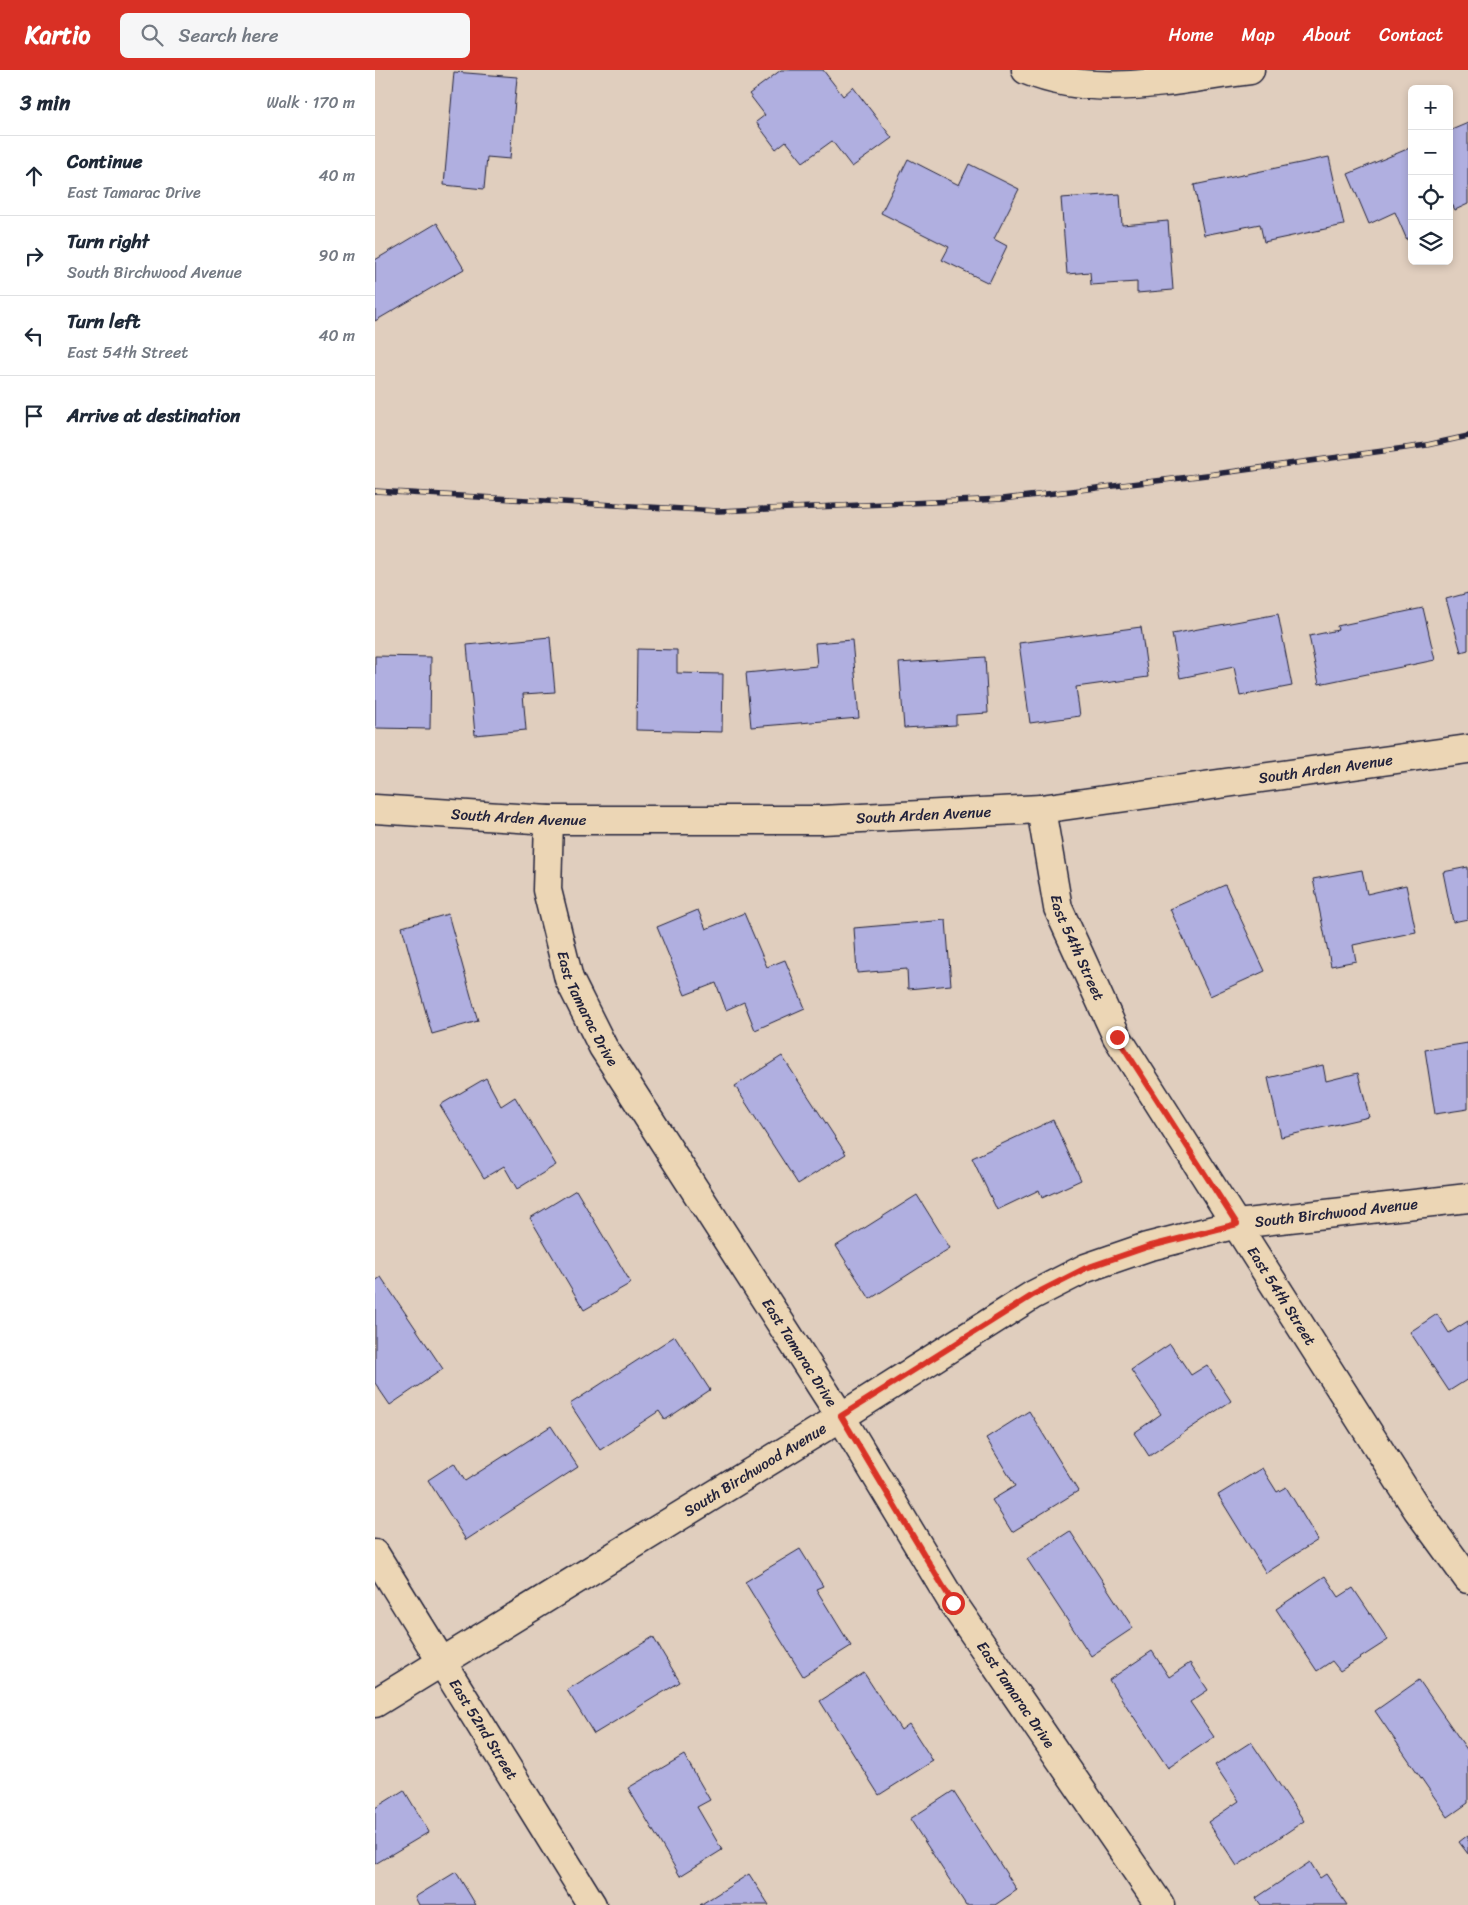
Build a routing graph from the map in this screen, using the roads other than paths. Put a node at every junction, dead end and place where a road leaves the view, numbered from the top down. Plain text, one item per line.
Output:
1 (1026, 70) edge
2 (1250, 70) edge
3 (1468, 749) edge
4 (375, 809) edge
5 (1041, 809) junction
6 (549, 820) junction
7 (1468, 1198) edge
8 (1237, 1224) junction
9 (841, 1416) junction
10 (375, 1554) edge
11 (1468, 1579) edge
12 (443, 1661) junction
13 (375, 1703) edge
14 (593, 1905) edge
15 (1161, 1905) edge

1 - 2 street
3 - 5 street, South Arden Avenue
4 - 6 street, South Arden Avenue
5 - 6 street, South Arden Avenue
5 - 8 street, East 54th Street
6 - 9 street, East Tamarac Drive
7 - 8 street, South Birchwood Avenue
8 - 9 street, South Birchwood Avenue
8 - 11 street, East 54th Street
9 - 12 street, South Birchwood Avenue
9 - 15 street, East Tamarac Drive
10 - 12 street, East 52nd Street
12 - 13 street, South Birchwood Avenue
12 - 14 street, East 52nd Street

